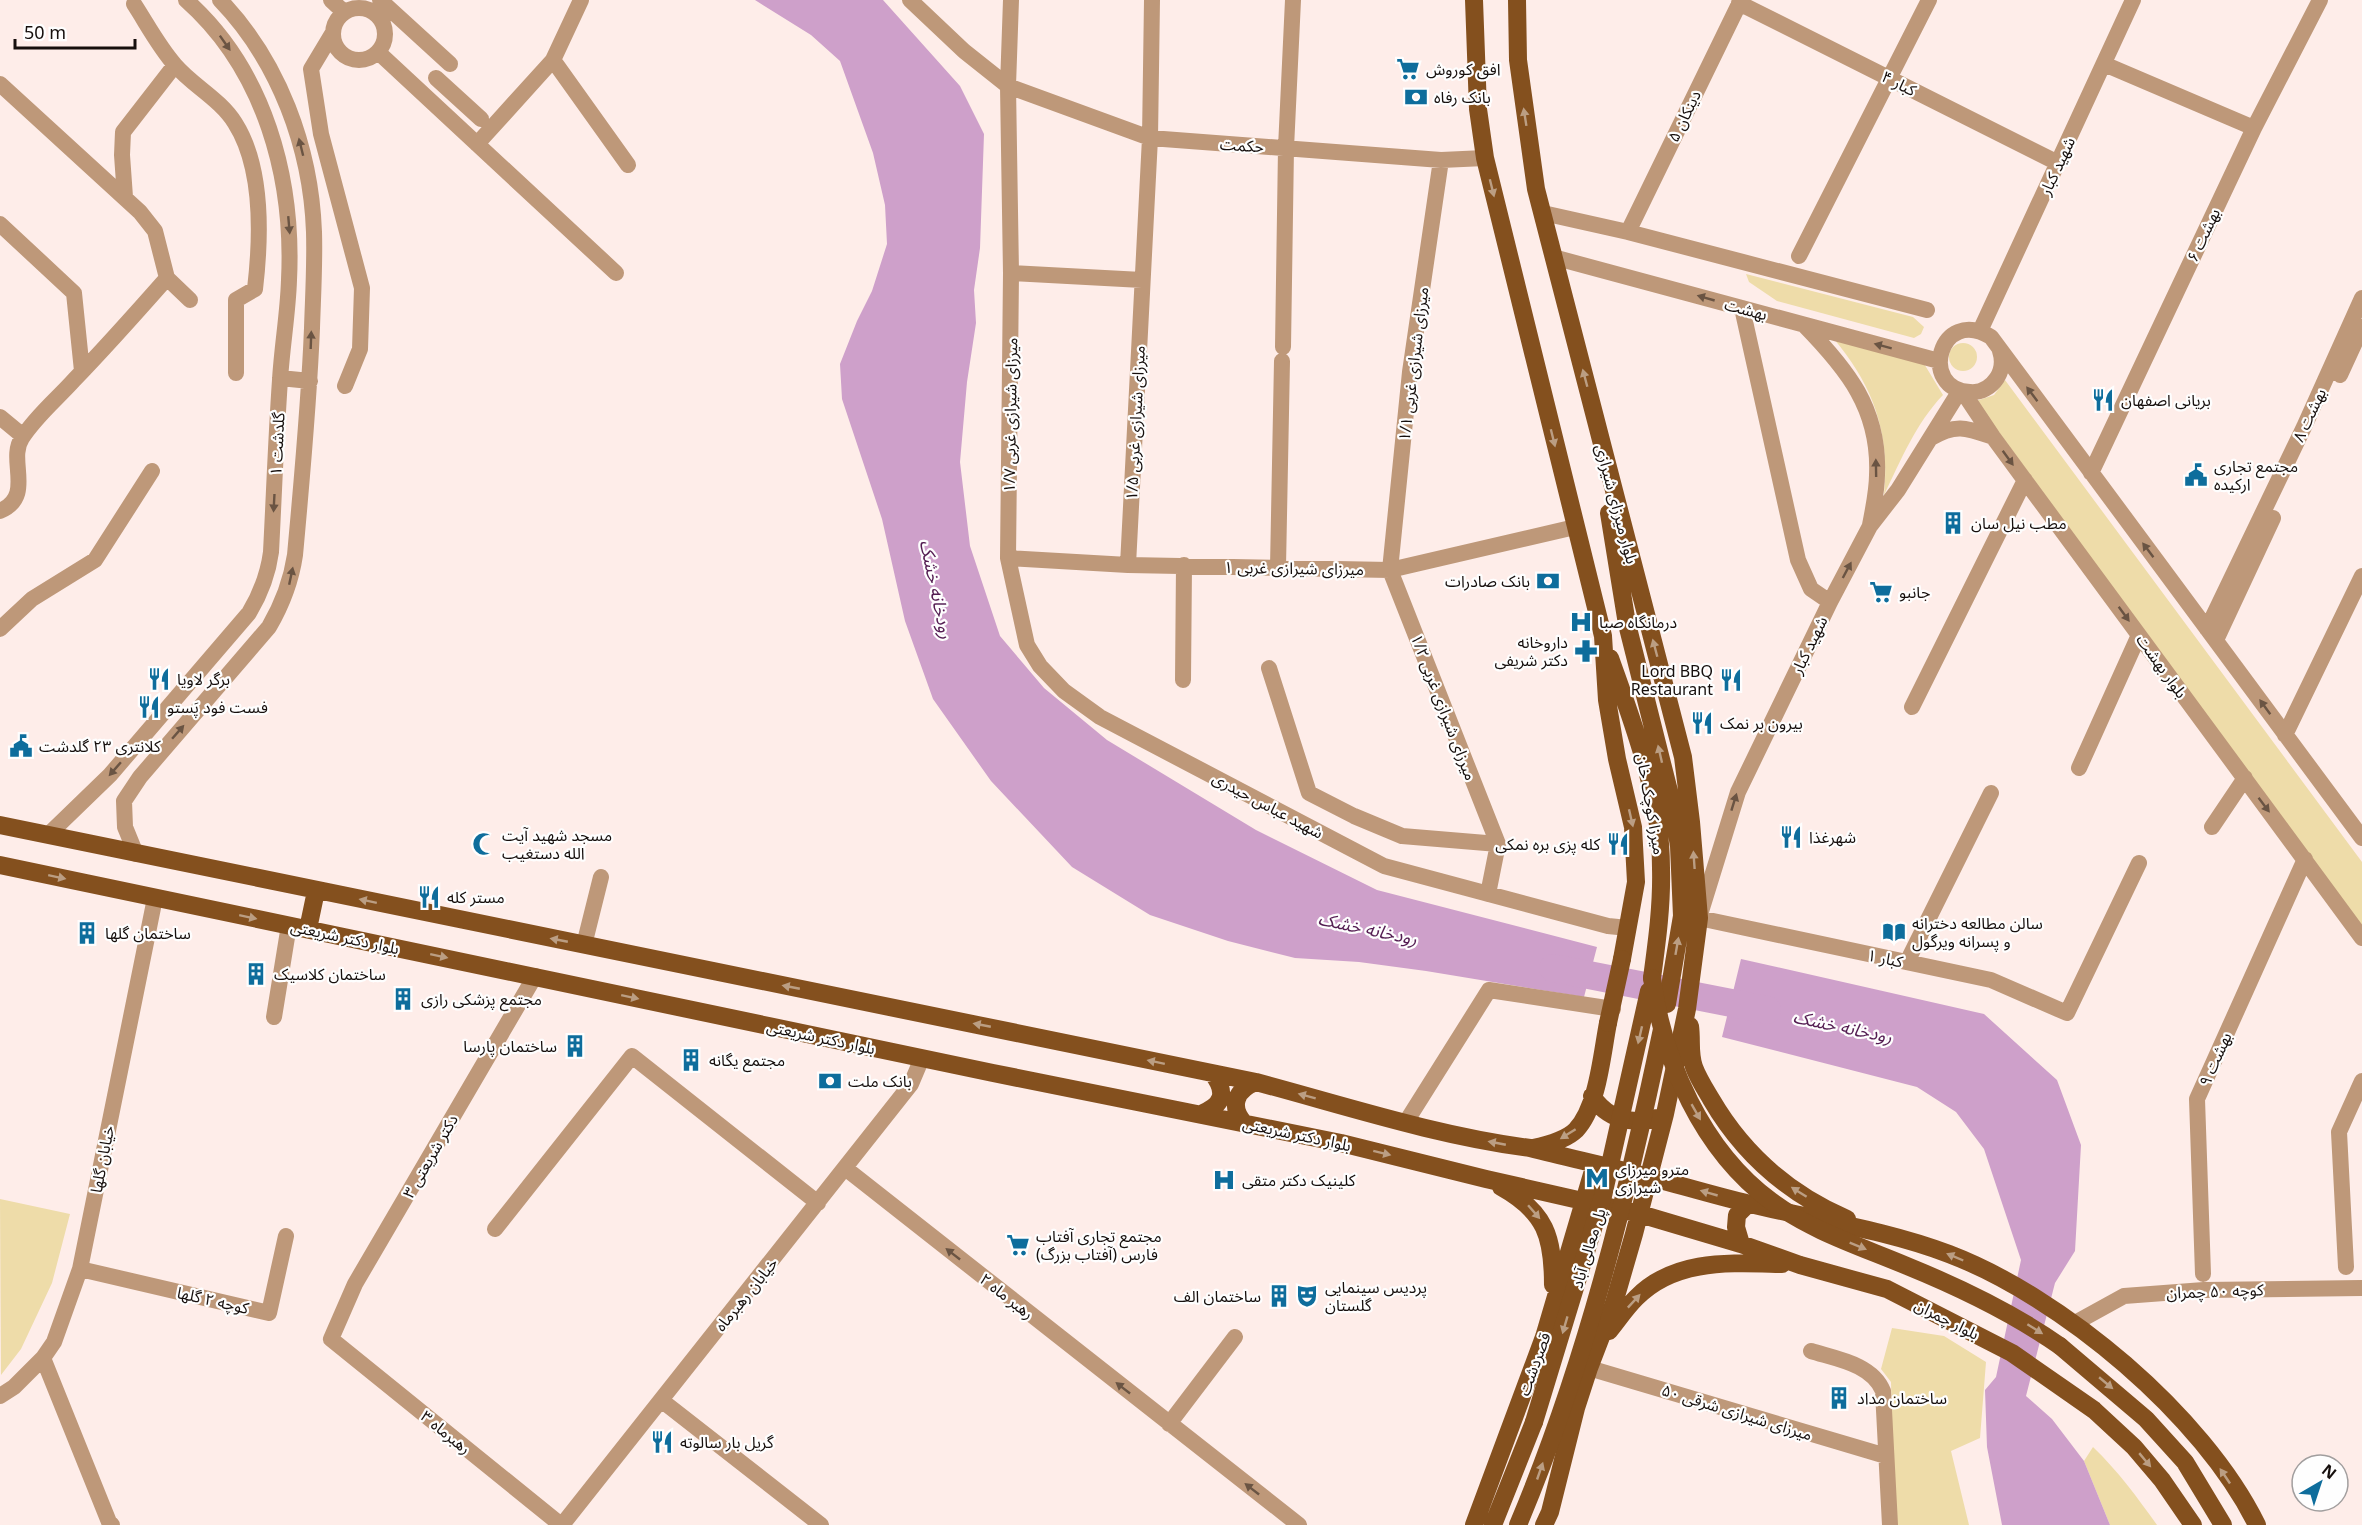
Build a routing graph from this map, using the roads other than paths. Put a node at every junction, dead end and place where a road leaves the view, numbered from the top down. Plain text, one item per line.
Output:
1 (186, 0) edge
2 (220, 0) edge
3 (331, 0) edge
4 (380, 0) edge
5 (581, 0) edge
6 (910, 0) edge
7 (1011, 0) edge
8 (1152, 0) edge
9 (1293, 0) edge
10 (1474, 0) edge
11 (1517, 0) edge
12 (1929, 0) edge
13 (2133, 0) edge
14 (2320, 0) edge
15 (1740, 2) edge
16 (134, 4) dead end
17 (356, 7) edge
18 (332, 34) junction
19 (378, 52) junction
20 (552, 60) junction
21 (2104, 64) junction
22 (175, 65) junction
23 (436, 78) junction
24 (1889, 79) junction
25 (0, 84) edge
26 (1008, 87) junction
27 (423, 94) junction
28 (481, 119) dead end
29 (2254, 128) junction
30 (1150, 138) junction
31 (477, 144) junction
32 (1286, 148) junction
33 (1485, 158) junction
34 (1441, 160) junction
35 (2058, 163) junction
36 (628, 165) dead end
37 (125, 196) junction
38 (1543, 213) junction
39 (0, 224) edge
40 (1628, 232) junction
41 (1799, 256) dead end
42 (1554, 257) junction
43 (616, 273) dead end
44 (1011, 273) junction
45 (167, 278) junction
46 (1142, 280) junction
47 (2362, 298) edge
48 (190, 300) dead end
49 (1742, 308) junction
50 (1928, 310) dead end
51 (1803, 324) junction
52 (2362, 327) edge
53 (1980, 331) junction
54 (2000, 351) junction
55 (1939, 362) junction
56 (82, 371) junction
57 (236, 373) dead end
58 (280, 378) junction
59 (310, 381) junction
60 (345, 386) dead end
61 (1961, 392) junction
62 (1592, 408) junction
63 (0, 417) edge
64 (23, 436) junction
65 (1993, 437) junction
66 (1928, 440) junction
67 (152, 471) dead end
68 (2091, 473) junction
69 (2025, 480) junction
70 (0, 512) edge
71 (1870, 526) junction
72 (1575, 527) junction
73 (1008, 558) junction
74 (1128, 565) junction
75 (1184, 565) junction
76 (1278, 567) junction
77 (1390, 570) junction
78 (2362, 576) edge
79 (1830, 602) junction
80 (0, 629) edge
81 (2139, 634) junction
82 (2211, 634) junction
83 (1603, 636) junction
84 (1269, 668) dead end
85 (1182, 680) dead end
86 (176, 698) junction
87 (1912, 707) dead end
88 (195, 713) junction
89 (2285, 735) junction
90 (2079, 768) dead end
91 (2245, 778) junction
92 (1991, 793) dead end
93 (0, 825) edge
94 (2212, 827) dead end
95 (48, 835) junction
96 (2362, 838) edge
97 (1498, 844) junction
98 (136, 854) junction
99 (2305, 859) junction
100 (2139, 863) dead end
101 (0, 865) edge
102 (601, 878) dead end
103 (316, 891) junction
104 (1488, 894) junction
105 (155, 898) junction
106 (1699, 918) junction
107 (289, 925) junction
108 (1628, 928) junction
109 (308, 929) junction
110 (2362, 938) edge
111 (584, 945) junction
112 (1907, 962) junction
113 (535, 976) junction
114 (1652, 978) junction
115 (1611, 1016) junction
116 (274, 1017) dead end
117 (1687, 1022) junction
118 (922, 1058) junction
119 (1213, 1074) junction
120 (2362, 1081) edge
121 (1256, 1082) junction
122 (1593, 1096) junction
123 (1201, 1114) junction
124 (1665, 1114) junction
125 (1407, 1122) junction
126 (1244, 1123) junction
127 (1530, 1148) junction
128 (1595, 1164) junction
129 (845, 1168) junction
130 (1649, 1177) junction
131 (1486, 1179) junction
132 (1584, 1200) junction
133 (818, 1203) junction
134 (1748, 1204) junction
135 (1640, 1214) junction
136 (495, 1229) dead end
137 (286, 1236) dead end
138 (1889, 1236) junction
139 (1741, 1244) junction
140 (1572, 1246) junction
141 (1800, 1265) junction
142 (2346, 1267) dead end
143 (80, 1269) junction
144 (2203, 1274) dead end
145 (2362, 1288) edge
146 (1553, 1305) junction
147 (2075, 1323) junction
148 (1235, 1337) dead end
149 (331, 1339) joint
150 (1597, 1346) junction
151 (1811, 1351) dead end
152 (43, 1358) junction
153 (1589, 1368) junction
154 (5, 1389) edge
155 (661, 1400) junction
156 (1169, 1424) junction
157 (1886, 1456) junction
158 (110, 1524) edge
159 (562, 1525) edge
160 (821, 1525) edge
161 (1299, 1525) edge
162 (1474, 1525) edge
163 (1493, 1525) edge
164 (1518, 1525) edge
165 (1544, 1525) edge
166 (1890, 1525) edge
167 (2193, 1525) edge
168 (2223, 1525) edge
169 (2257, 1525) edge

1 -> 58 street, گلدشت ۱
59 -> 2 street, گلدشت ۱
3 - 17 street
4 - 23 street
5 - 20 street
6 - 26 street, حکمت
7 - 26 street, ۱/۷ میرزای شیرازی غربی
8 - 30 street, ۱/۵ میرزای شیرازی غربی
9 - 32 street
10 - 33 main road
38 -> 11 main road, بلوار میرزای شیرازی
12 - 24 street
13 - 21 street, شهید کبار
14 - 29 street, ۶ بهشت
15 - 24 street, ۴ کبار
15 - 40 street, ۵ دینکان
16 - 22 street
17 - 18 street
17 - 19 street
18 - 19 street
18 - 60 street
19 - 27 street
20 - 31 street
20 - 36 street
21 - 29 street
21 - 35 street, شهید کبار
22 - 37 street
22 - 57 street
23 - 27 street
23 - 28 street
24 - 35 street, ۴ کبار
24 - 41 street
25 - 37 street
26 - 30 street, حکمت
26 - 44 street, ۱/۷ میرزای شیرازی غربی
27 - 31 street
29 - 68 street, ۶ بهشت
30 - 32 street, حکمت
30 - 46 street, ۱/۵ میرزای شیرازی غربی
31 - 43 street
32 - 34 street, حکمت
32 - 76 street
33 - 34 street, حکمت
33 -> 72 main road
34 - 77 street, ۱/۱ میرزای شیرازی غربی
35 - 53 street, شهید کبار
37 - 45 street
38 - 40 street
38 - 42 main road, بلوار میرزای شیرازی
39 - 56 street
40 - 50 street
49 -> 42 street, بهشت
62 -> 42 main road, بلوار میرزای شیرازی
44 - 46 street
44 - 73 street, ۱/۷ میرزای شیرازی غربی
45 - 48 street
45 - 56 street
46 - 74 street, ۱/۵ میرزای شیرازی غربی
47 - 82 street, ۸ بهشت
49 - 51 street, بهشت
49 - 79 street
55 -> 51 street, بهشت
71 -> 51 street
52 - 82 street, ۸ بهشت
53 - 54 street
53 - 55 street
54 - 61 street
68 -> 54 street
55 - 61 street
56 - 64 street
58 - 59 street
58 -> 86 street, گلدشت ۱
88 -> 59 street, گلدشت ۱
61 - 65 street, بلوار بهشت
61 - 66 street, شهید کبار
106 -> 62 main road, بلوار میرزای شیرازی
164 -> 62 main road, پل معالی آباد, bridge
63 - 64 street
64 - 70 street
65 - 66 street
65 -> 69 street, بلوار بهشت
66 - 71 street, شهید کبار
67 - 80 street
82 -> 68 street
69 -> 81 street, بلوار بهشت
69 - 87 street
79 -> 71 street, شهید کبار
72 - 77 street, ۱ میرزای شیرازی غربی
72 - 83 main road
73 - 74 street, ۱ میرزای شیرازی غربی
73 - 104 street, شهید عباس حیدری
74 - 75 street, ۱ میرزای شیرازی غربی
75 - 76 street, ۱ میرزای شیرازی غربی
75 - 85 street
76 - 77 street, ۱ میرزای شیرازی غربی
77 - 97 street, ۱/۲ میرزای شیرازی غربی
78 - 89 street
106 -> 79 street, شهید کبار
81 - 90 street
81 - 91 street, بلوار بهشت
89 -> 82 street
83 -> 108 main road
83 - 114 main road, میرزا کوچک خان
84 - 97 street
86 - 88 street
86 -> 95 street, گلدشت ۱
98 -> 88 street, گلدشت ۱
89 - 96 street
91 - 94 street
91 -> 99 street, بلوار بهشت
92 - 112 street
93 - 95 main road
95 - 98 main road
97 - 104 street
98 - 103 main road
99 - 110 street, بلوار بهشت
99 - 144 street, ۹ بهشت
100 - 112 street, ۱ کبار
101 -> 105 main road, بلوار دکتر شریعتی
102 - 111 street
103 - 109 main road
111 -> 103 main road
104 - 108 street, شهید عباس حیدری
105 -> 107 main road, بلوار دکتر شریعتی
105 - 143 street, خیابان گلها
106 - 112 street, ۱ کبار
106 - 117 main road, بلوار میرزای شیرازی
107 - 109 main road, بلوار دکتر شریعتی
107 - 116 street
108 - 115 main road, bridge
109 -> 113 main road, بلوار دکتر شریعتی
119 -> 111 main road
113 -> 118 main road, بلوار دکتر شریعتی
113 - 149 street, ۳ دکتر شریعتی
114 -> 163 main road, پل معالی آباد, bridge
114 -> 168 main road, bridge
115 - 122 main road
115 - 125 street
117 - 124 main road
138 -> 117 main road
118 - 123 main road, بلوار دکتر شریعتی
118 - 129 street, خیابان رهبرماه
119 - 121 main road
119 - 123 main road
120 - 142 street
125 -> 121 main road
121 - 126 main road
122 - 124 main road
122 -> 127 main road
123 - 126 main road, بلوار دکتر شریعتی
124 - 130 main road
127 -> 125 main road
126 -> 131 main road, بلوار دکتر شریعتی
127 - 128 main road
128 - 130 main road
128 - 132 main road, قصردشت
129 - 133 street, خیابان رهبرماه
156 -> 129 street, ۲ رهبر ماه
134 -> 130 main road
130 - 135 main road
131 - 132 main road, بلوار دکتر شریعتی
131 -> 146 main road
132 - 135 main road, بلوار دکتر شریعتی
132 - 140 main road, قصردشت
133 - 136 street
133 - 155 street, خیابان رهبرماه
134 - 138 main road
134 - 139 main road
135 - 139 main road, بلوار چمران
135 - 150 main road
137 - 143 street, کوچه ۲ گلها
147 -> 138 main road
139 - 141 main road, بلوار چمران
140 - 146 main road, قصردشت
140 - 150 main road
150 -> 141 main road
141 -> 167 main road, بلوار چمران
143 - 152 street, خیابان گلها
145 - 147 street, کوچه ۵۰ چمران
146 - 162 main road, قصردشت
169 -> 147 main road
148 - 156 street
149 - 159 street, ۳ رهبرماه
150 - 153 main road
151 - 157 street
152 - 154 street, خیابان گلها
152 - 158 street
153 - 157 street, ۵۰ میرزای شیرازی شرقی
153 - 165 main road
155 - 159 street, خیابان رهبرماه
155 - 160 street
161 -> 156 street, ۲ رهبر ماه
157 - 166 street

